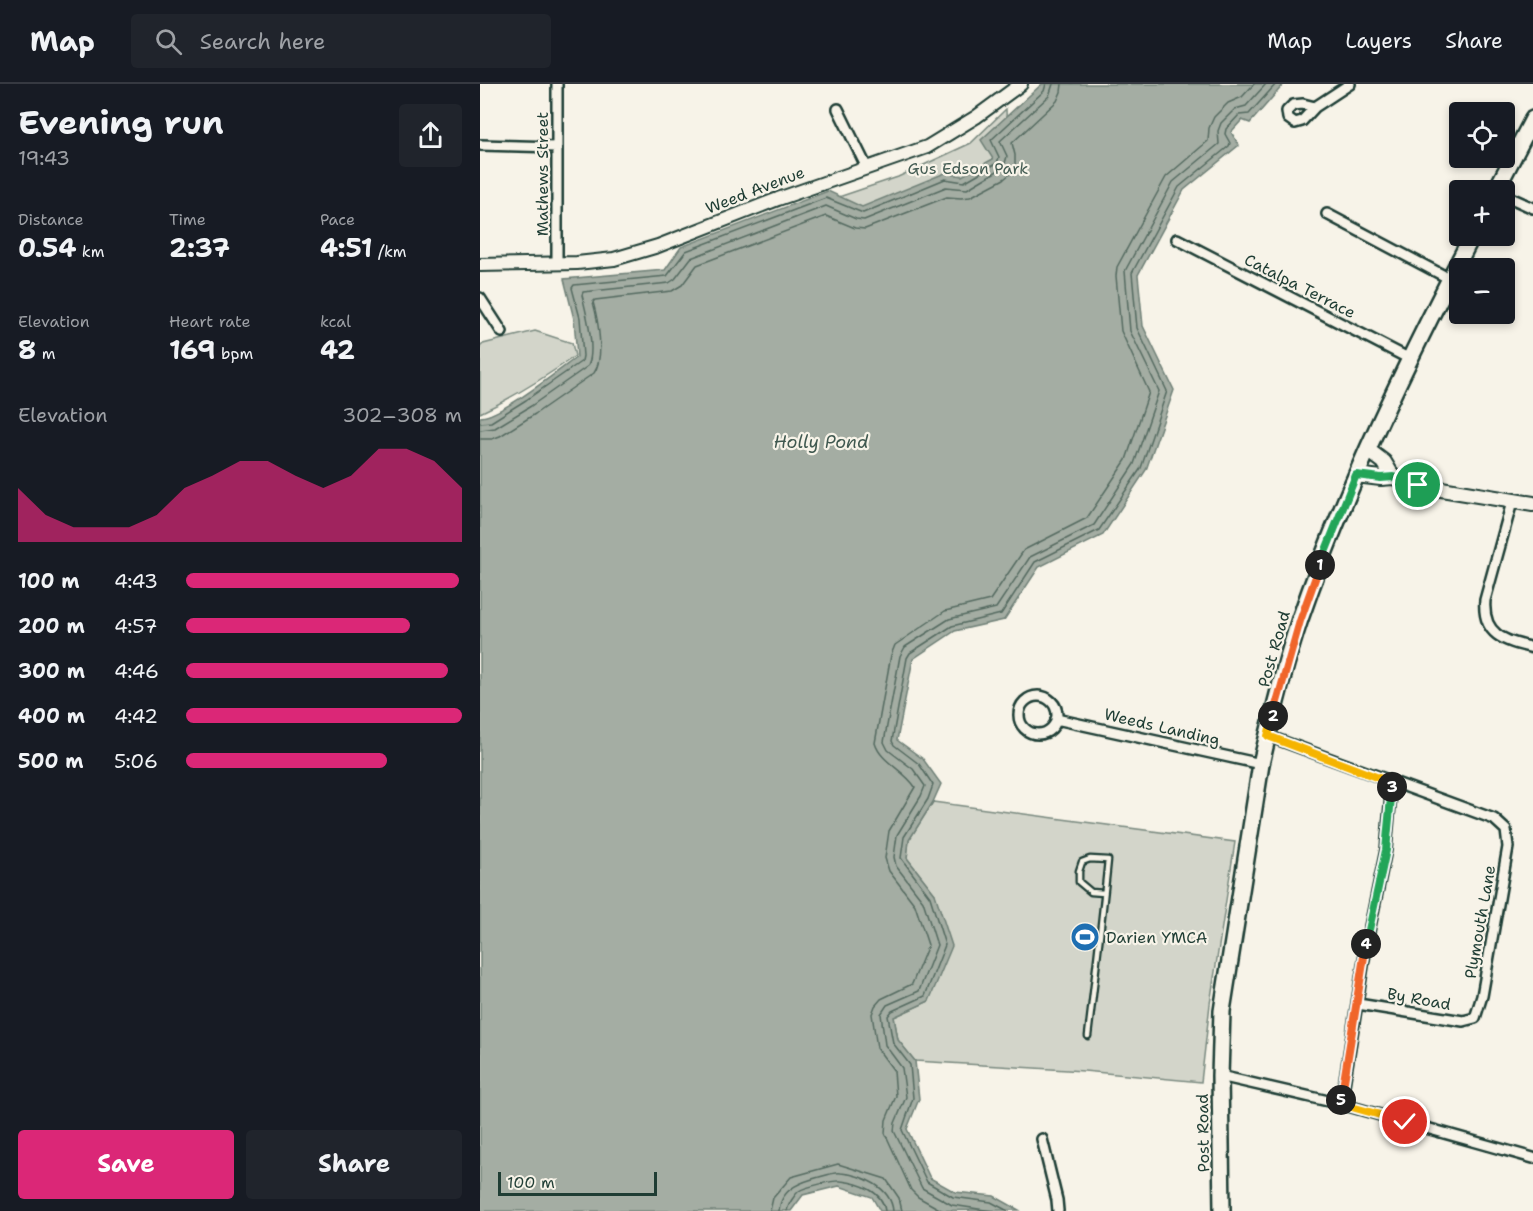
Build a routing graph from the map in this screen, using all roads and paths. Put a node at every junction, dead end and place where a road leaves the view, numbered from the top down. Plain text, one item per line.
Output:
1 (557, 84) edge
2 (1021, 84) edge
3 (1350, 84) edge
4 (1315, 106) dead end
5 (838, 109) dead end
6 (1533, 119) edge
7 (480, 145) edge
8 (556, 147) junction
9 (867, 168) junction
10 (1501, 180) edge
11 (1515, 200) edge
12 (1533, 208) edge
13 (1327, 214) dead end
14 (1177, 239) dead end
15 (557, 264) junction
16 (480, 266) edge
17 (1449, 278) edge
18 (1449, 281) edge
19 (480, 298) edge
20 (502, 332) dead end
21 (1410, 359) junction
22 (1368, 450) junction
23 (1356, 475) junction
24 (1393, 477) junction
25 (1512, 502) junction
26 (1533, 504) edge
27 (1533, 648) edge
28 (1056, 719) junction
29 (1268, 736) junction
30 (1261, 764) junction
31 (1392, 783) junction
32 (1104, 893) junction
33 (1358, 1004) junction
34 (1475, 1018) joint
35 (1088, 1036) dead end
36 (1220, 1076) junction
37 (1341, 1104) junction
38 (1042, 1138) dead end
39 (1533, 1158) edge
40 (1058, 1211) edge
41 (1222, 1211) edge

1 - 8 street, Mathews Street
2 - 9 street, Weed Avenue
3 - 4 street
5 - 9 street
6 - 10 main road
7 - 8 street
8 - 15 street, Mathews Street
9 - 15 street, Weed Avenue
11 - 12 street
13 - 17 street
14 - 21 street, Catalpa Terrace
15 - 16 street, Weed Avenue
18 - 21 main road, Post Road
19 - 20 street
21 - 22 main road, Post Road
22 - 23 main road, Post Road
22 - 24 main road
23 - 24 main road
23 - 29 main road, Post Road
24 - 25 main road
25 - 26 main road
25 - 27 street
28 - 28 street
28 - 30 street, Weeds Landing
29 - 30 main road, Post Road
29 - 31 street
30 - 36 main road, Post Road
31 - 33 street
31 - 34 street, Plymouth Lane
32 - 32 lane
32 - 35 lane
33 - 34 street, By Road
33 - 37 street
36 - 37 street
36 - 41 main road, Post Road
37 - 39 street
38 - 40 street

